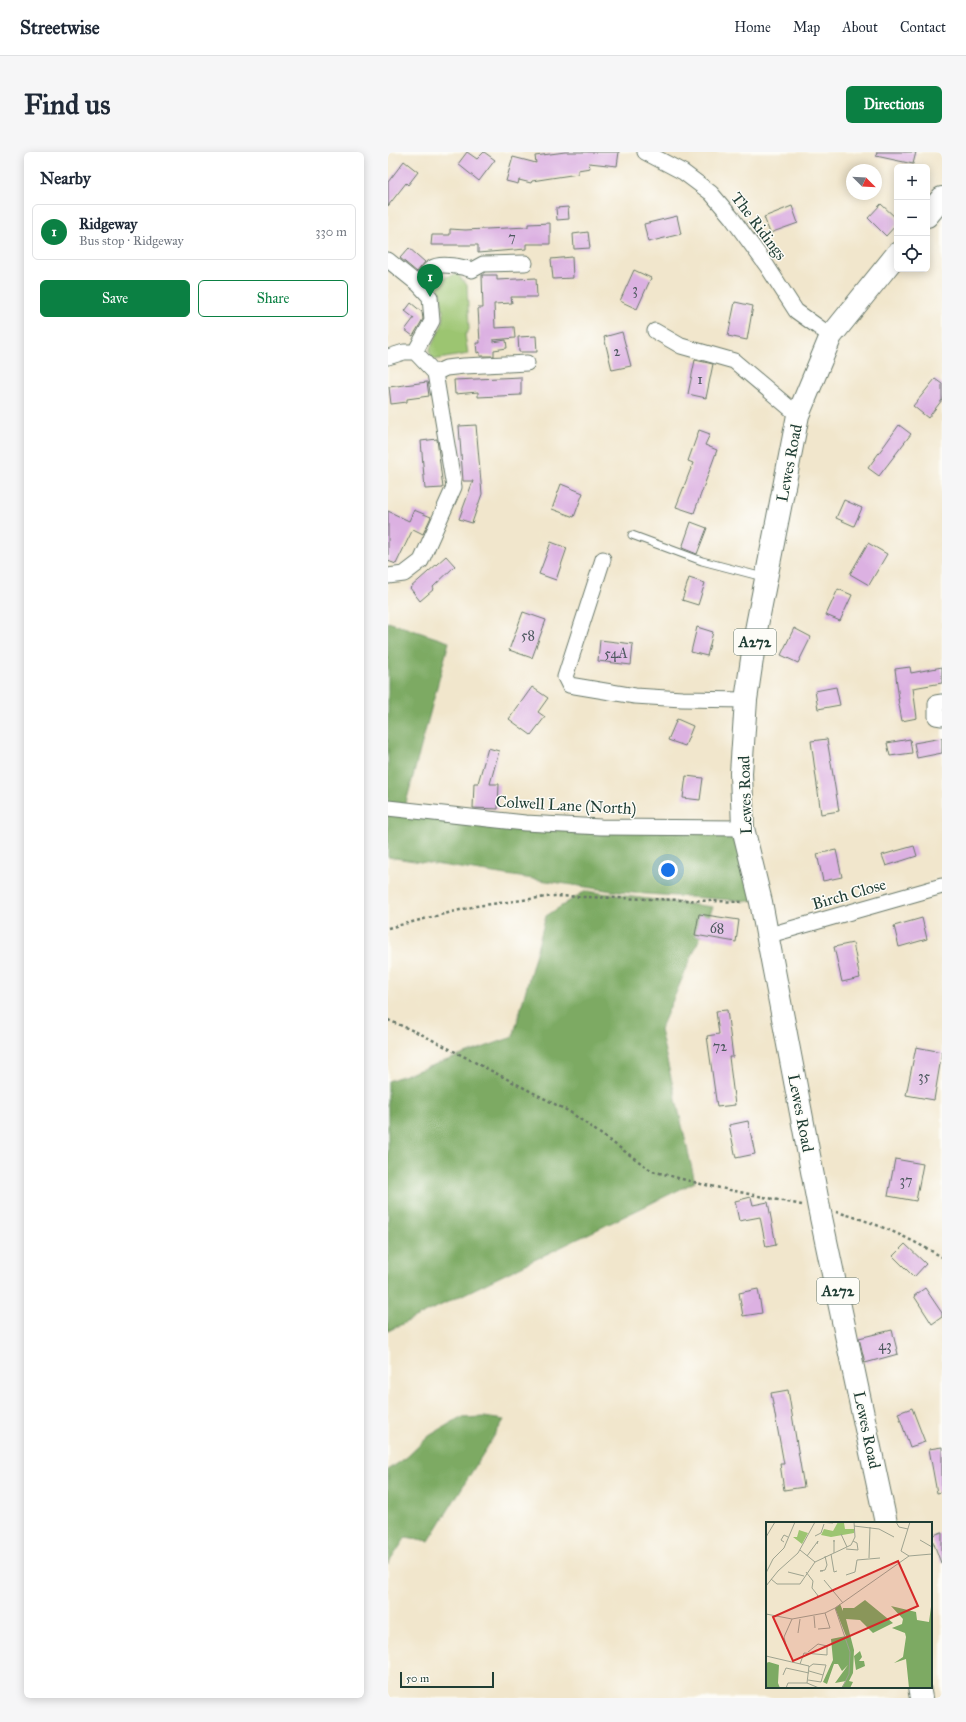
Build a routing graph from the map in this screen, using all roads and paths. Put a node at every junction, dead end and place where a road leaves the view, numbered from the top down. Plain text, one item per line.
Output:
1 (645, 152) edge
2 (942, 198) edge
3 (930, 212) edge
4 (894, 258) edge
5 (388, 260) edge
6 (525, 263) dead end
7 (418, 285) junction
8 (664, 330) dead end
9 (831, 336) junction
10 (415, 352) junction
11 (388, 357) edge
12 (527, 363) dead end
13 (435, 373) junction
14 (798, 415) junction
15 (632, 534) dead end
16 (603, 559) dead end
17 (388, 576) edge
18 (766, 578) junction
19 (746, 700) junction
20 (942, 702) edge
21 (942, 718) edge
22 (388, 808) edge
23 (743, 828) junction
24 (942, 886) edge
25 (760, 902) junction
26 (388, 928) edge
27 (766, 936) junction
28 (388, 1020) edge
29 (819, 1208) junction
30 (942, 1257) edge
31 (886, 1522) edge
32 (919, 1688) edge
33 (921, 1698) edge

1 - 9 street, The Ridings
2 - 3 highway
4 - 9 highway, Lewes Road / A272
5 - 7 street
6 - 7 street
7 - 10 street
8 - 14 street
9 - 14 highway, Lewes Road / A272
10 - 11 street
10 - 13 street
12 - 13 street
13 - 17 street
14 - 18 highway, Lewes Road / A272
15 - 18 lane
16 - 19 street
18 - 19 highway, Lewes Road / A272
19 - 23 highway, Lewes Road / A272
20 - 21 street
22 - 23 street, Colwell Lane (North)
23 - 25 highway, Lewes Road / A272
24 - 27 street, Birch Close
25 - 26 path
25 - 27 highway, Lewes Road / A272
27 - 29 highway, Lewes Road / A272
28 - 29 path
29 - 30 path
29 - 31 highway, Lewes Road / A272
32 - 33 highway

